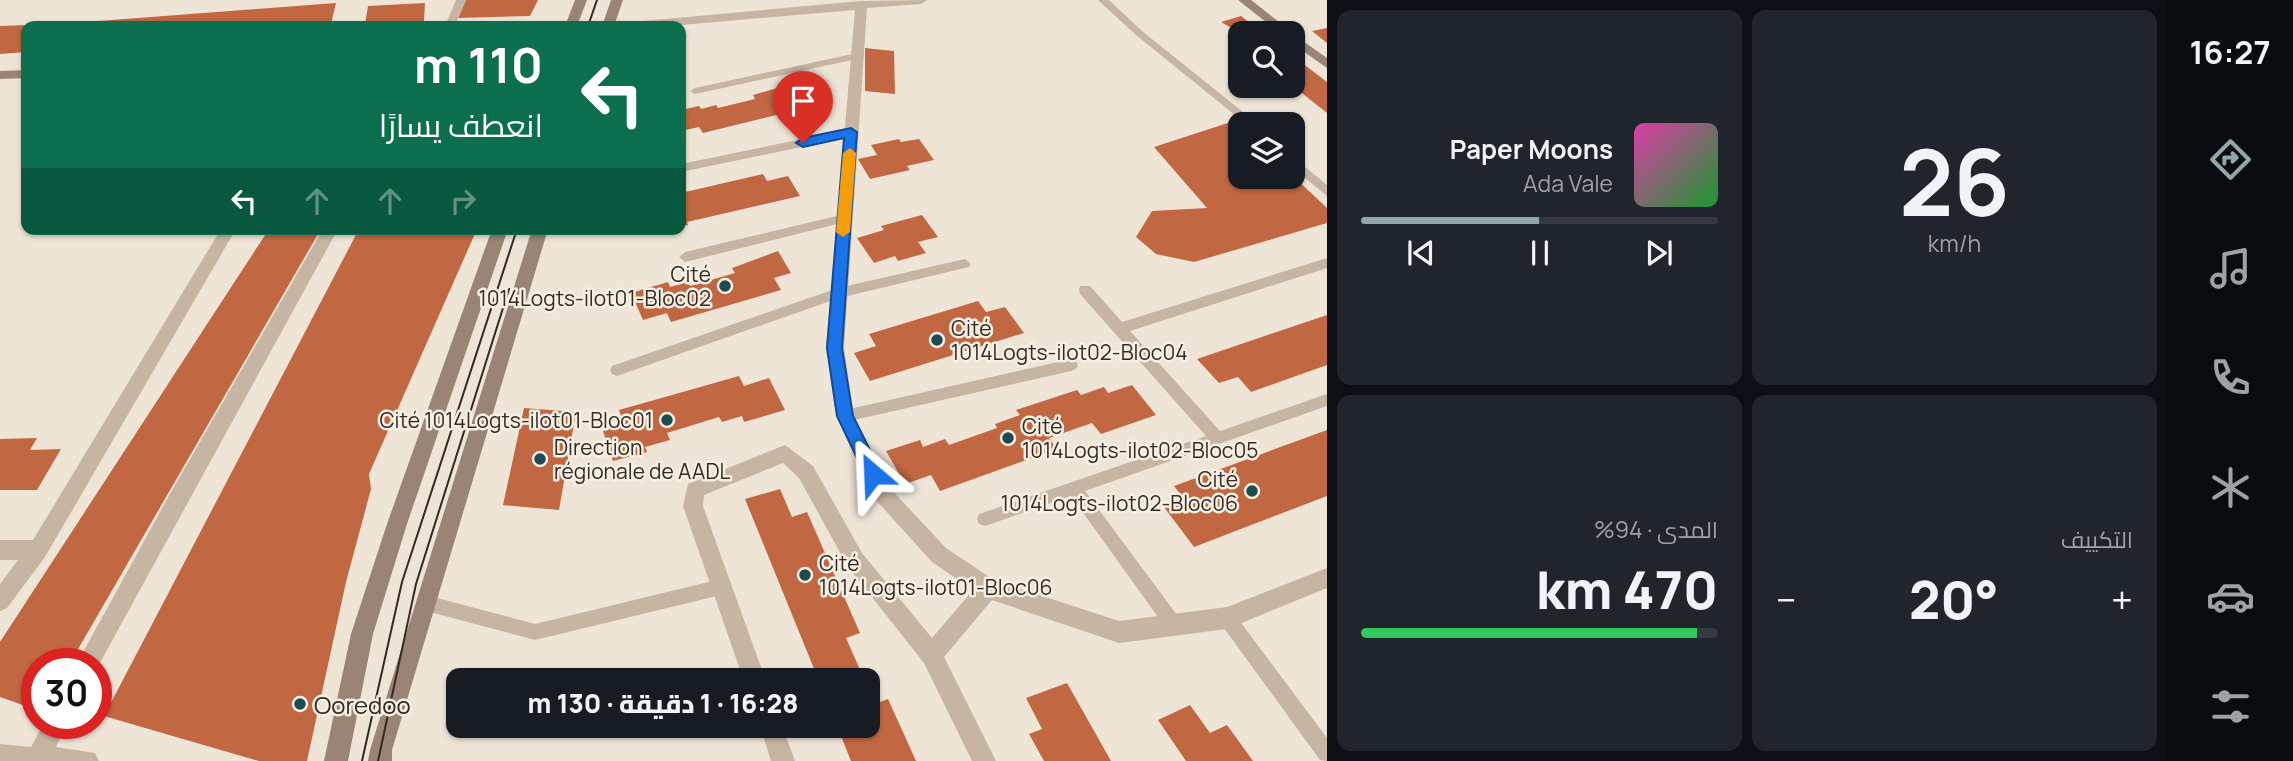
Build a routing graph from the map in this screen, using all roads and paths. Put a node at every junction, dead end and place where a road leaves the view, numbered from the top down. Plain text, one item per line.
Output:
1 (461, 0) edge
2 (581, 0) edge
3 (617, 0) edge
4 (921, 0) edge
5 (1103, 0) edge
6 (1244, 0) edge
7 (861, 5) junction
8 (452, 21) edge
9 (573, 21) edge
10 (610, 21) edge
11 (686, 21) edge
12 (1271, 21) edge
13 (1305, 47) edge
14 (857, 56) junction
15 (1327, 64) edge
16 (21, 74) edge
17 (0, 75) edge
18 (695, 91) dead end
19 (1238, 112) edge
20 (851, 132) junction
21 (686, 167) edge
22 (1305, 172) edge
23 (1327, 192) edge
24 (845, 218) junction
25 (225, 235) edge
26 (328, 235) edge
27 (498, 235) edge
28 (538, 235) edge
29 (685, 257) dead end
30 (1327, 263) edge
31 (965, 264) dead end
32 (1085, 290) dead end
33 (838, 293) junction
34 (1118, 329) junction
35 (1071, 365) dead end
36 (617, 370) dead end
37 (1327, 400) edge
38 (845, 416) junction
39 (1217, 438) junction
40 (1074, 488) junction
41 (985, 519) dead end
42 (0, 550) edge
43 (38, 550) junction
44 (1327, 578) edge
45 (722, 587) junction
46 (988, 588) junction
47 (0, 601) edge
48 (426, 603) junction
49 (1227, 618) junction
50 (1174, 625) junction
51 (96, 648) edge
52 (932, 655) junction
53 (750, 668) edge
54 (775, 738) edge
55 (47, 739) edge
56 (1327, 753) edge
57 (0, 756) edge
58 (36, 759) edge
59 (87, 761) edge
60 (336, 761) edge
61 (380, 761) edge
62 (783, 761) edge
63 (984, 761) edge

1 - 8 lane
2 - 9 street
3 - 10 street
4 - 7 street
5 - 19 lane
6 - 12 street
7 - 11 street
7 - 14 street
13 - 15 street
14 - 18 lane
14 - 20 street
16 - 17 street
20 - 21 lane
20 - 24 street
22 - 23 lane
24 - 29 lane
24 - 33 street
25 - 43 street
26 - 51 street
27 - 60 street
28 - 48 street
30 - 34 lane
31 - 33 lane
32 - 34 lane
33 - 36 lane
33 - 38 street
34 - 39 lane
35 - 38 lane
37 - 39 lane
38 - 46 street
39 - 40 lane
40 - 41 lane
40 - 50 lane
42 - 43 street
43 - 47 street
44 - 49 street
45 - 48 lane
45 - 52 street
45 - 53 street
46 - 50 street
46 - 52 street
48 - 61 street
49 - 50 street
49 - 56 lane
52 - 63 street
54 - 62 street
55 - 58 street
57 - 58 street
58 - 59 street

